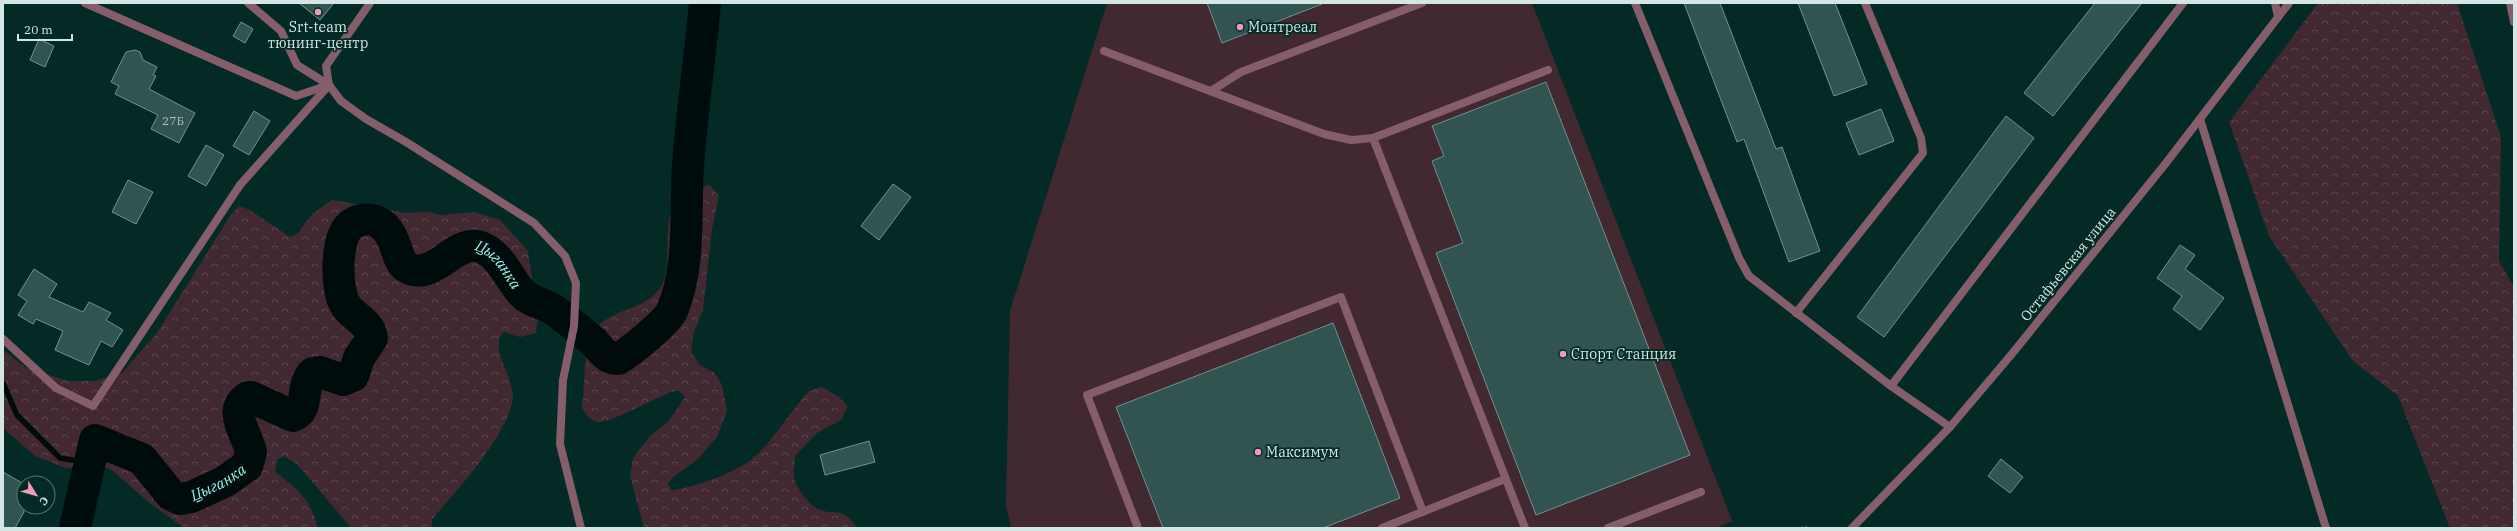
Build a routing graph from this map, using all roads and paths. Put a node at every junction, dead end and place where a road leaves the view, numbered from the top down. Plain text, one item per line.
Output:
1 (85, 3) edge
2 (248, 3) edge
3 (370, 3) edge
4 (1422, 3) edge
5 (1635, 3) edge
6 (1865, 3) edge
7 (2183, 3) edge
8 (2275, 3) edge
9 (2289, 3) edge
10 (2510, 3) edge
11 (2278, 17) junction
12 (2514, 22) edge
13 (1104, 51) dead end
14 (1548, 70) dead end
15 (329, 85) junction
16 (1211, 91) junction
17 (2200, 119) junction
18 (1373, 138) junction
19 (1796, 313) junction
20 (3, 339) edge
21 (1891, 386) junction
22 (1950, 427) junction
23 (1505, 479) junction
24 (1701, 492) dead end
25 (1423, 512) junction
26 (1808, 527) dead end
27 (581, 528) edge
28 (1138, 528) edge
29 (1382, 528) edge
30 (1525, 528) edge
31 (1608, 528) edge
32 (1798, 528) edge
33 (1852, 528) edge
34 (2326, 528) edge

1 - 15 street
2 - 15 street
3 - 15 street
4 - 16 street
5 - 19 street
6 - 19 street
7 - 21 street
8 - 11 street
9 - 11 street, Остафьевская улица
10 - 12 street
11 - 17 street, Остафьевская улица
13 - 16 street
14 - 18 street
15 - 20 street
15 - 27 street
16 - 18 street
17 - 22 street, Остафьевская улица
17 - 34 street
18 - 23 street
19 - 21 street
21 - 22 street
22 - 33 street, Остафьевская улица
23 - 25 street
23 - 30 street
24 - 31 street
25 - 28 street
25 - 29 street
26 - 32 path

